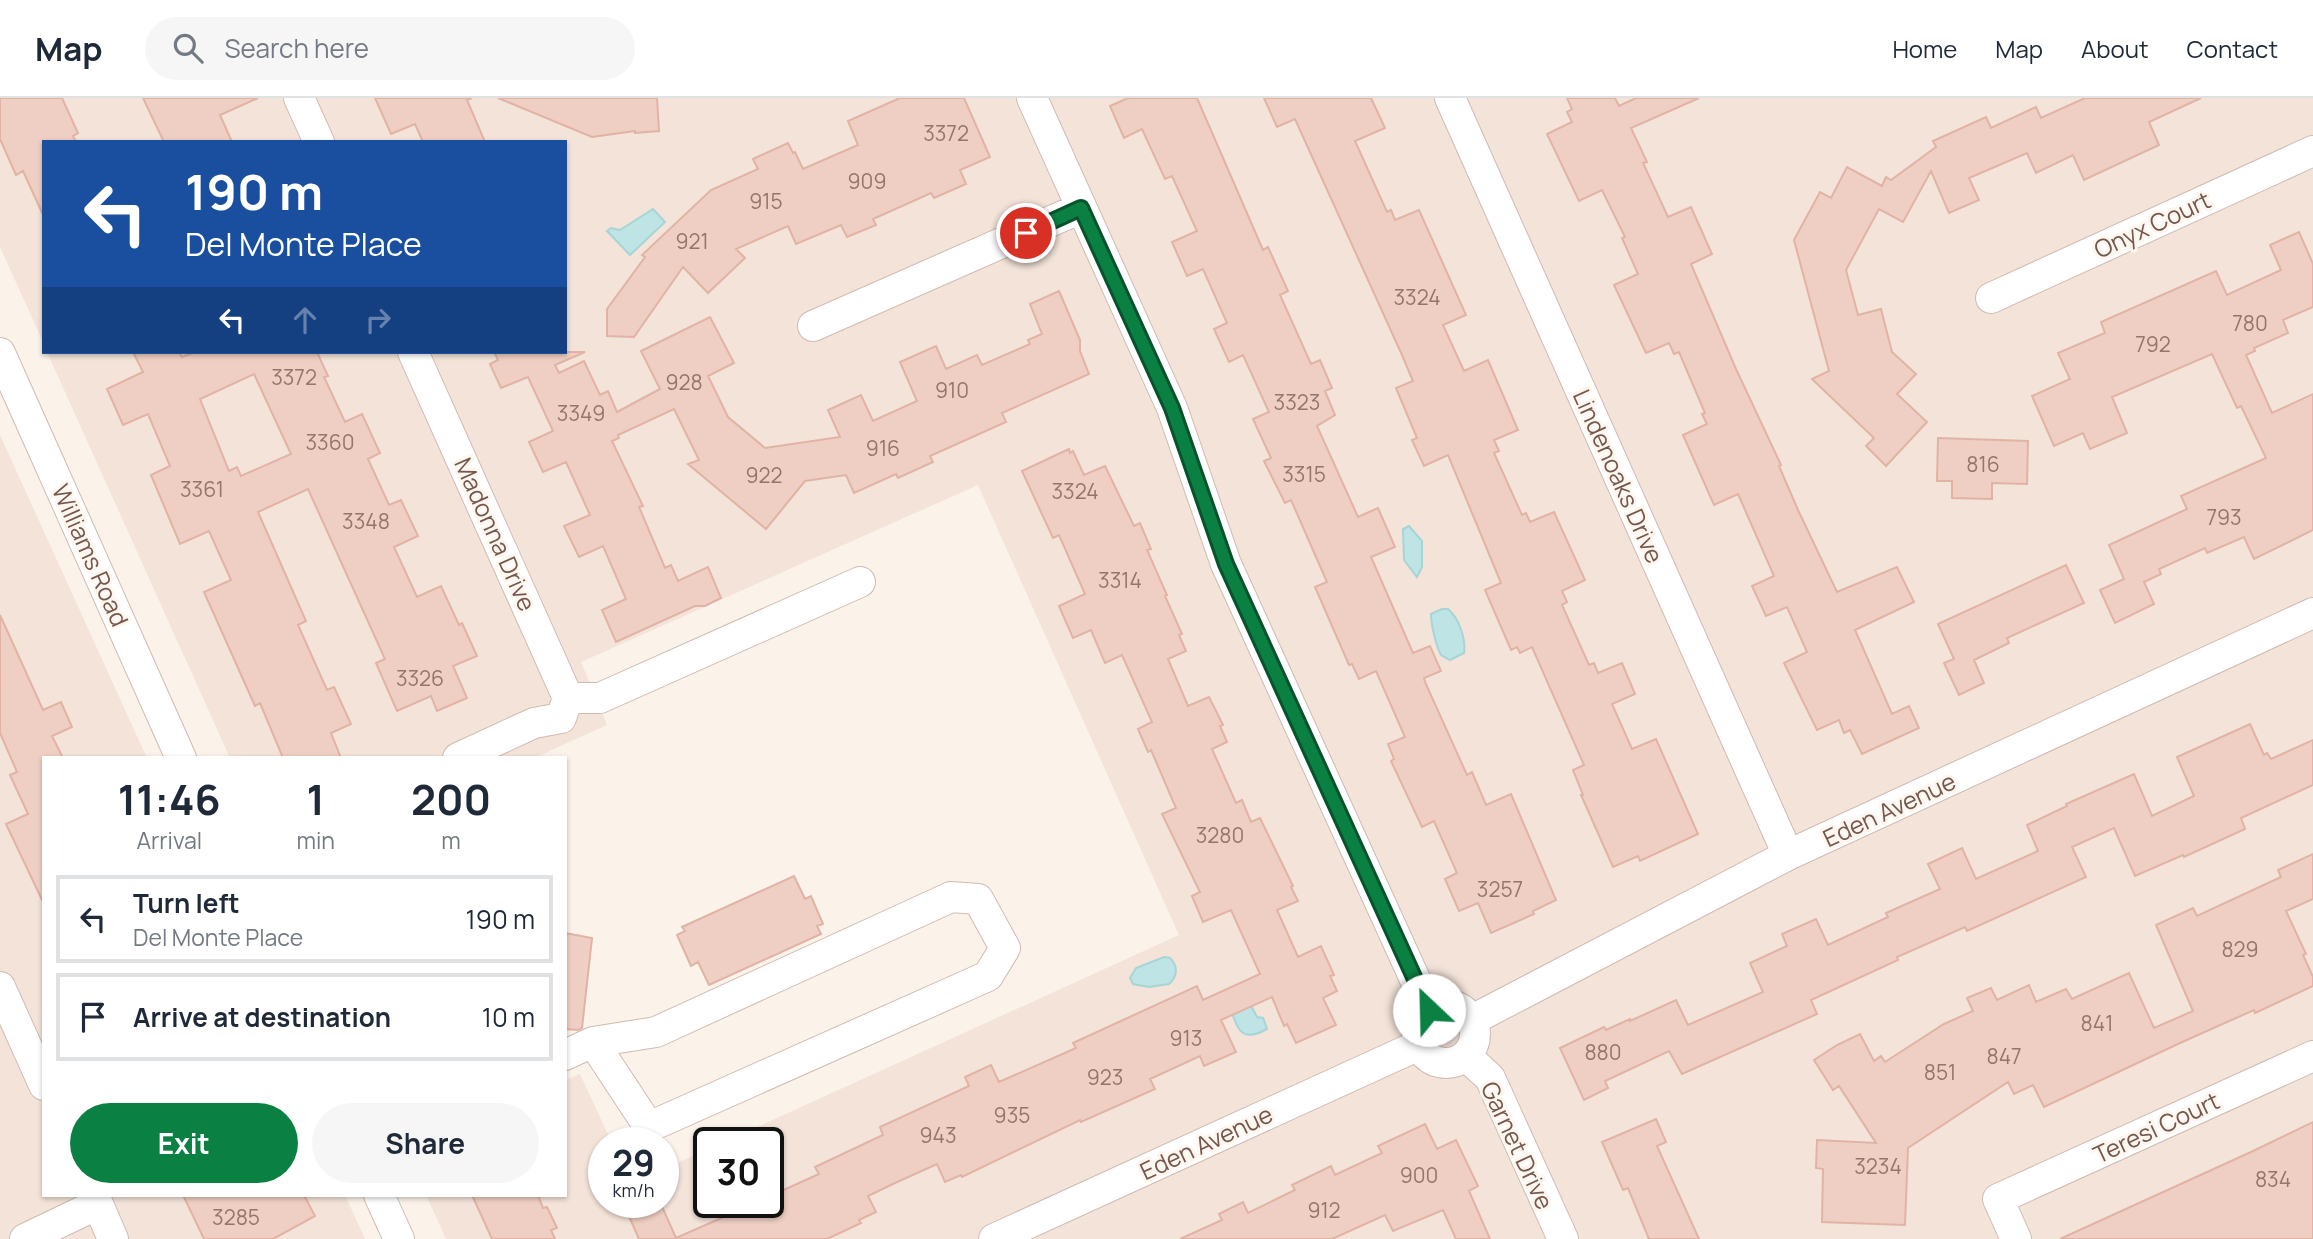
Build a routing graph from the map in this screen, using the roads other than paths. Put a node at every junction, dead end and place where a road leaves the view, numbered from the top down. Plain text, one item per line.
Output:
1 (299, 98) edge
2 (1032, 98) edge
3 (1450, 98) edge
4 (318, 140) edge
5 (2313, 151) edge
6 (1081, 208) junction
7 (1991, 298) dead end
8 (813, 326) dead end
9 (0, 353) edge
10 (415, 354) edge
11 (860, 582) dead end
12 (2313, 613) edge
13 (564, 708) junction
14 (180, 756) edge
15 (462, 756) edge
16 (1788, 855) junction
17 (0, 987) edge
18 (1429, 1010) junction
19 (1472, 1020) junction
20 (593, 1042) junction
21 (1419, 1045) junction
22 (567, 1054) edge
23 (1466, 1056) junction
24 (2313, 1056) edge
25 (42, 1081) edge
26 (380, 1197) edge
27 (96, 1200) edge
28 (25, 1239) edge
29 (113, 1239) edge
30 (399, 1239) edge
31 (994, 1239) edge
32 (1563, 1239) edge
33 (2016, 1239) edge

1 - 4 street
2 - 6 street
3 - 16 street, Lindenoaks Drive
5 - 7 street, Onyx Court
6 - 8 street
6 - 18 street
9 - 14 street, Williams Road
10 - 13 street, Madonna Drive
11 - 13 street
12 - 16 street, Eden Avenue
13 - 15 street
16 - 19 street, Eden Avenue
17 - 25 street
18 - 19 street
18 - 21 street
19 - 23 street
20 - 20 street
20 - 22 street
21 - 23 street
21 - 31 street, Eden Avenue
23 - 32 street, Garnet Drive
24 - 33 street, Teresi Court
26 - 30 street
27 - 28 street
27 - 29 street

